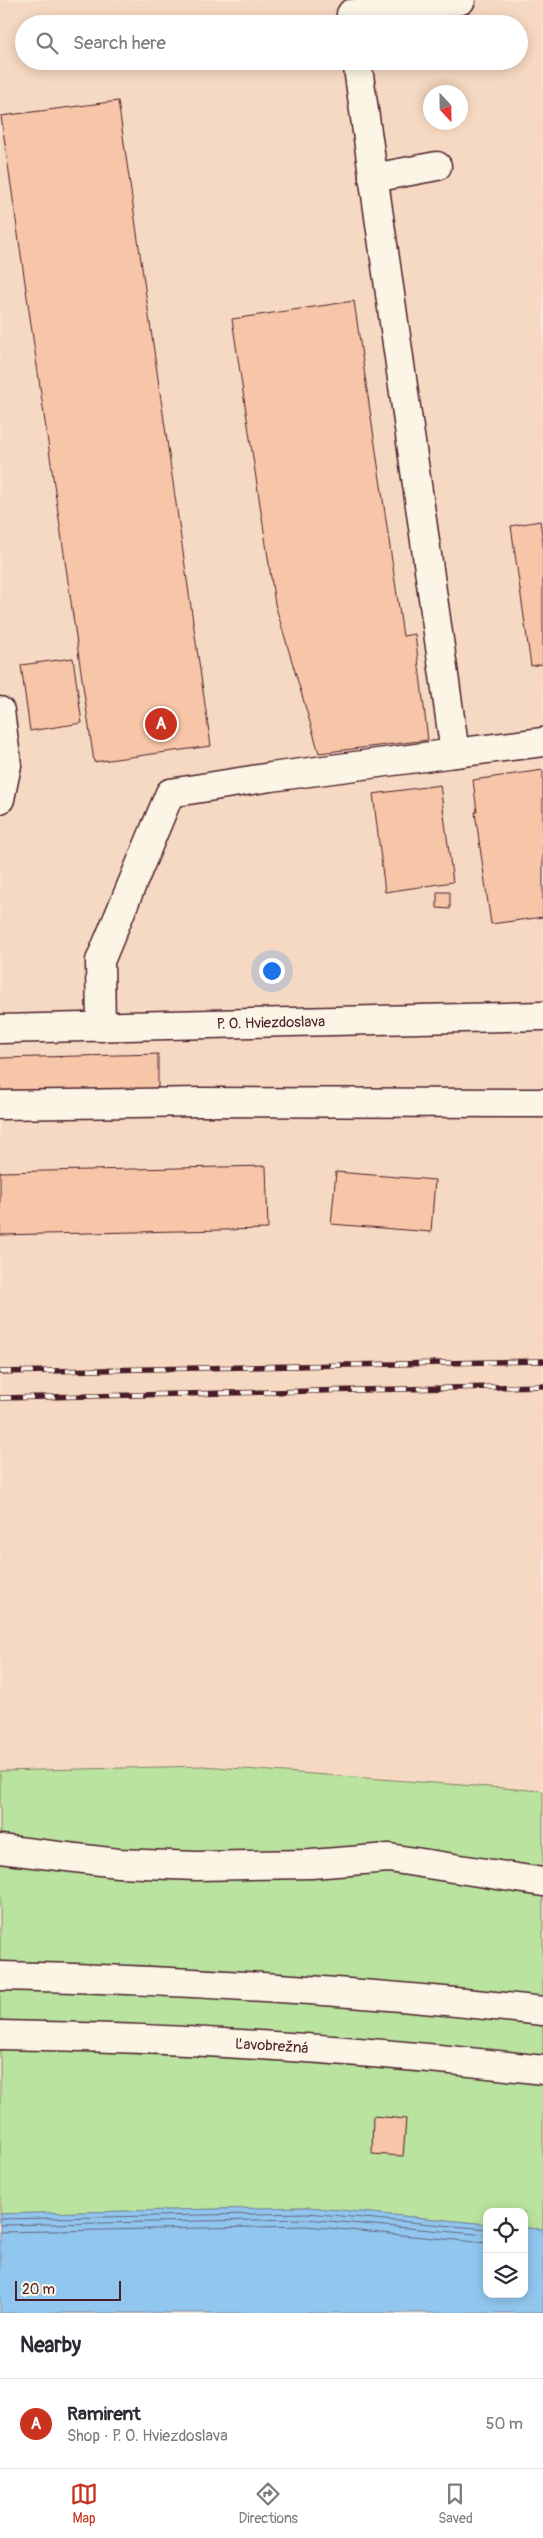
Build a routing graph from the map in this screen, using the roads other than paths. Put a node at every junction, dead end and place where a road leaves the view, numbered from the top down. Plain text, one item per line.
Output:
1 (461, 0) edge
2 (351, 13) edge
3 (358, 70) edge
4 (437, 166) dead end
5 (373, 178) junction
6 (0, 711) edge
7 (543, 742) edge
8 (455, 753) junction
9 (0, 799) edge
10 (543, 1016) edge
11 (101, 1027) junction
12 (0, 1029) edge
13 (543, 1104) edge
14 (0, 1105) edge
15 (0, 1849) edge
16 (543, 1882) edge
17 (0, 1976) edge
18 (543, 2011) edge
19 (0, 2035) edge
20 (543, 2070) edge

1 - 2 main road
3 - 5 main road
4 - 5 main road
5 - 8 main road
6 - 9 main road
7 - 8 main road
8 - 11 main road
10 - 11 main road, P. O. Hviezdoslava
11 - 12 main road, P. O. Hviezdoslava
13 - 14 main road
15 - 16 main road
17 - 18 main road
19 - 20 main road, Ľavobrežná

